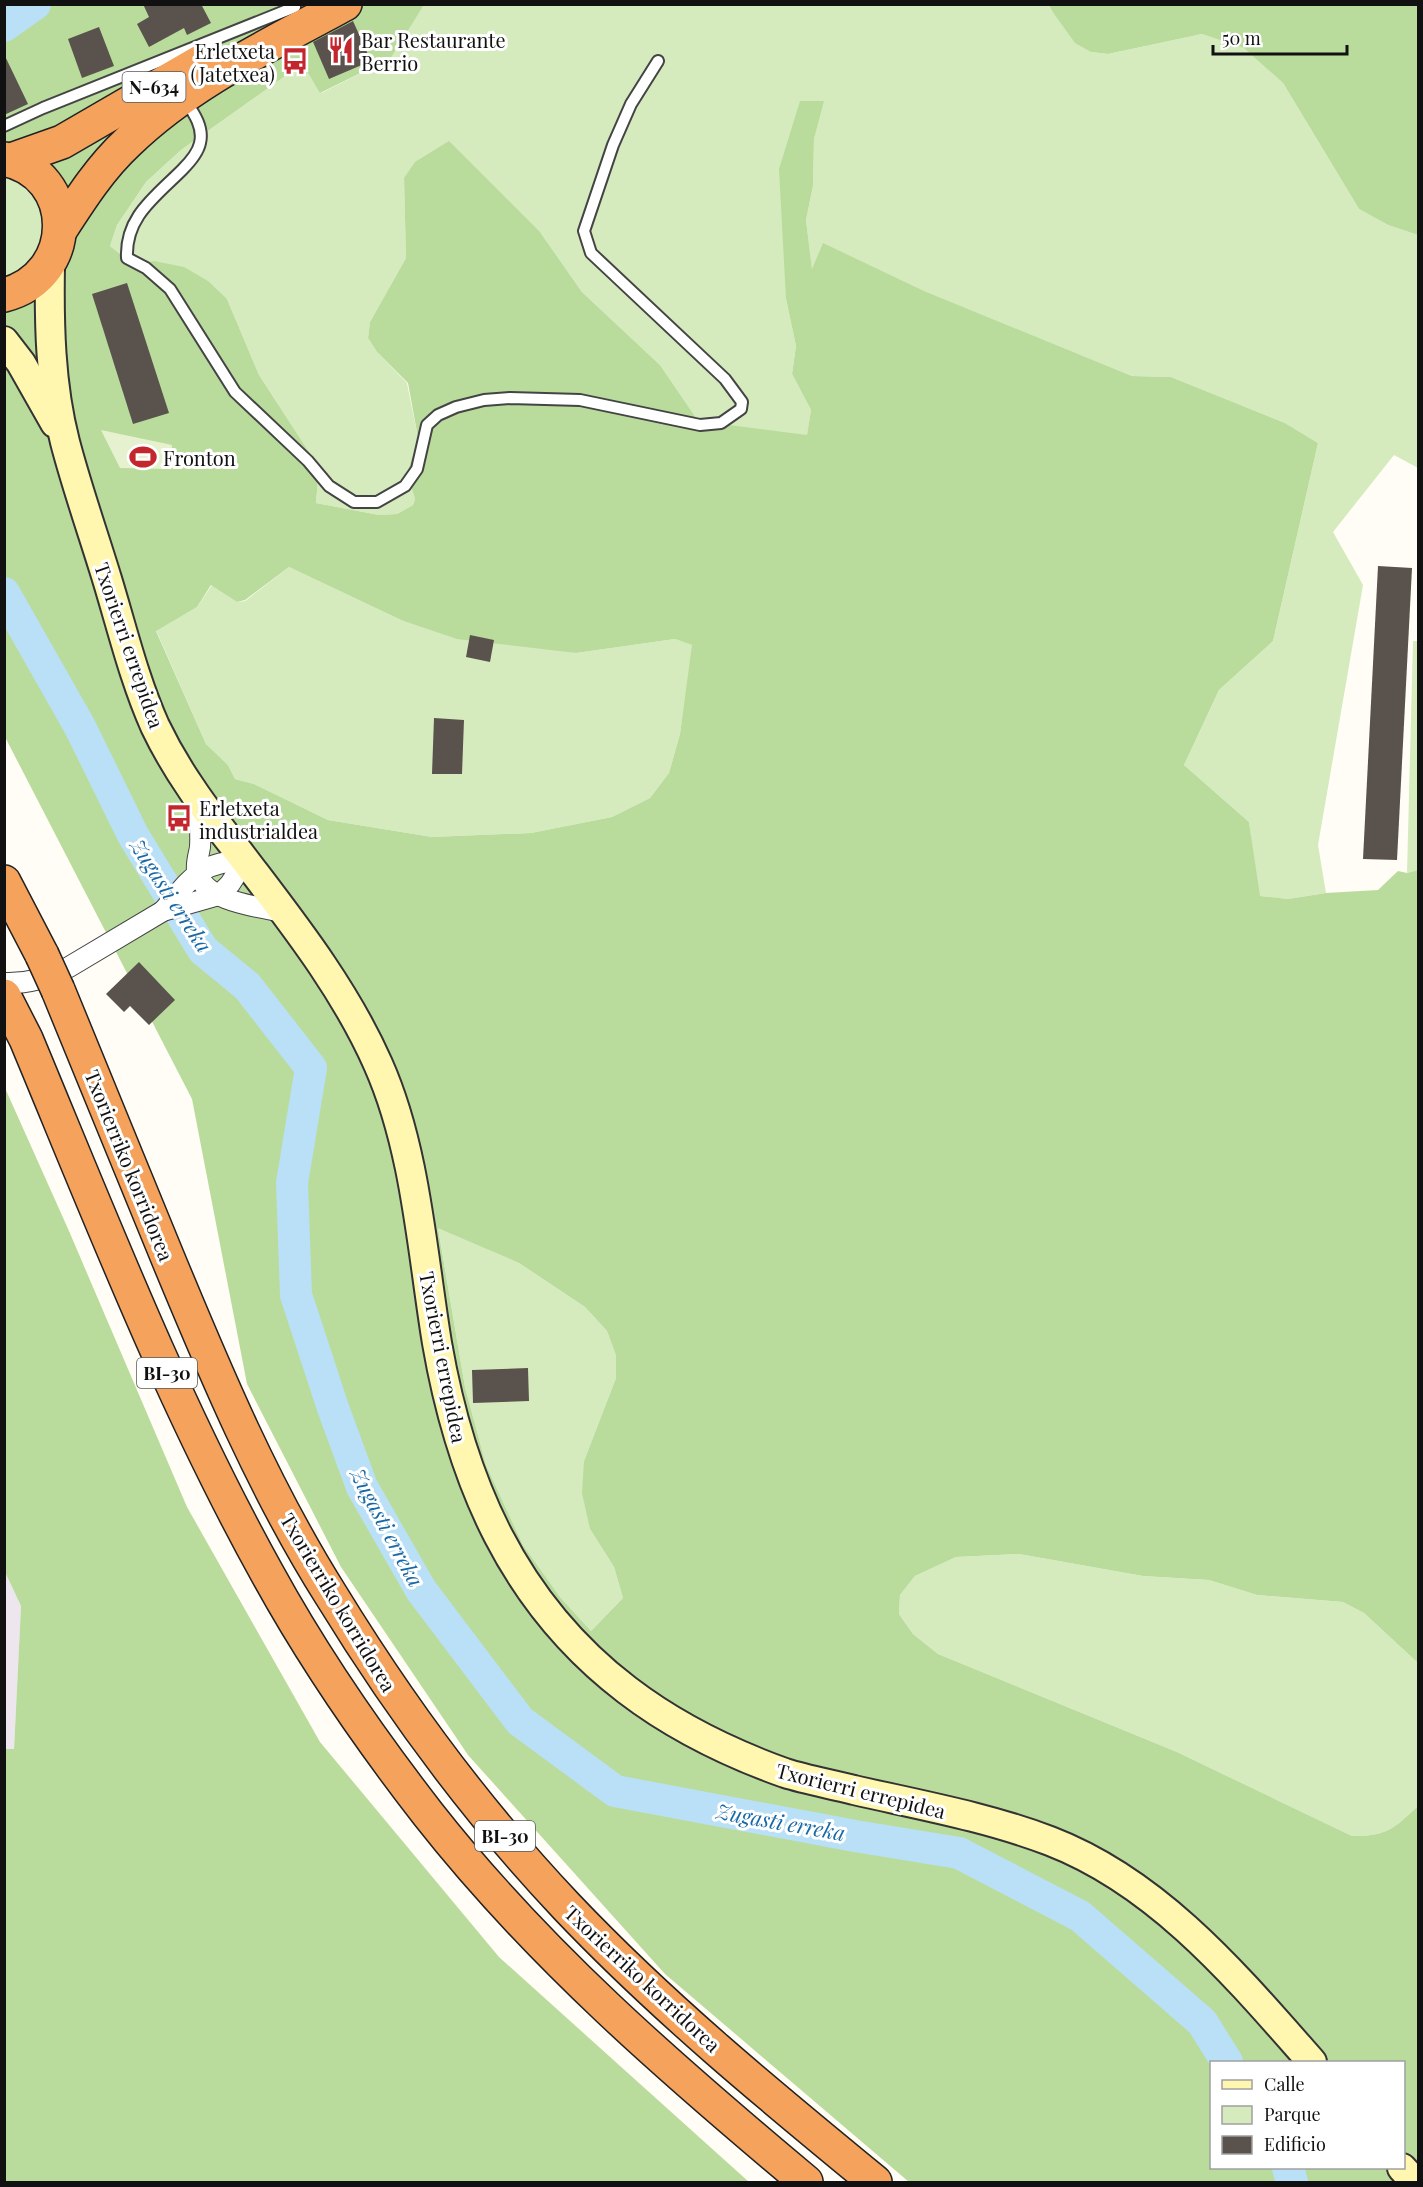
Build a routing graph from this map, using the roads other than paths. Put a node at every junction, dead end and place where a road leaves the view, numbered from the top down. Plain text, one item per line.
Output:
1 (345, 4) edge
2 (297, 6) edge
3 (658, 61) dead end
4 (183, 97) junction
5 (4, 126) edge
6 (8, 160) edge
7 (61, 229) junction
8 (50, 264) junction
9 (4, 295) edge
10 (4, 341) edge
11 (64, 437) junction
12 (199, 800) junction
13 (246, 861) junction
14 (195, 874) junction
15 (4, 882) edge
16 (215, 897) junction
17 (163, 911) junction
18 (283, 912) junction
19 (6, 993) edge
20 (1311, 2061) edge
21 (1403, 2169) edge
22 (806, 2182) edge
23 (875, 2182) edge
24 (1415, 2182) edge

1 - 4 highway, N-634
2 - 5 lane
2 - 6 highway, N-634
3 - 4 lane
4 - 7 highway, N-634
6 - 7 highway, N-634
7 - 8 highway, N-634
8 - 9 highway, N-634
8 - 11 main road
10 - 11 main road
11 - 12 main road, Txorierri errepidea
12 - 13 main road, Txorierri errepidea
12 - 14 street
13 - 14 street
13 - 16 street
13 - 18 main road, Txorierri errepidea
14 - 16 street
14 - 17 street
15 - 23 highway, Txorierriko korridorea / BI-30, bridge
16 - 17 street
16 - 18 street
17 - 19 street
18 - 20 main road, Txorierri errepidea
19 - 22 highway, BI-30
21 - 24 main road

